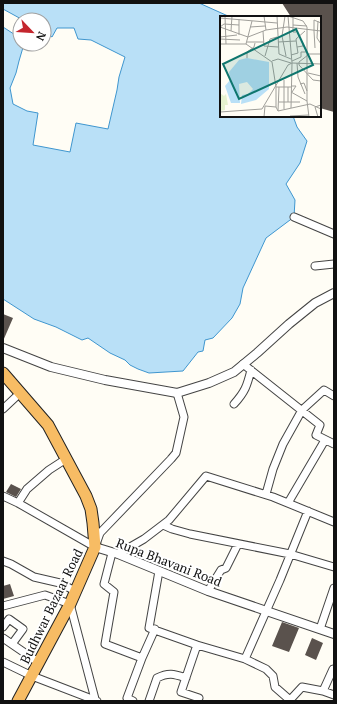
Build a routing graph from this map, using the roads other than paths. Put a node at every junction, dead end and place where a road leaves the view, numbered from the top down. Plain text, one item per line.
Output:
1 (294, 217) dead end
2 (334, 234) edge
3 (334, 264) edge
4 (315, 266) dead end
5 (334, 293) edge
6 (3, 348) edge
7 (243, 364) junction
8 (251, 370) junction
9 (3, 373) edge
10 (20, 393) junction
11 (177, 393) junction
12 (334, 396) edge
13 (234, 404) dead end
14 (3, 409) edge
15 (302, 410) junction
16 (325, 440) junction
17 (334, 444) edge
18 (66, 459) junction
19 (266, 494) junction
20 (3, 496) edge
21 (18, 503) junction
22 (288, 503) junction
23 (308, 511) junction
24 (334, 522) edge
25 (163, 525) junction
26 (238, 544) junction
27 (95, 548) junction
28 (115, 553) junction
29 (290, 554) junction
30 (3, 561) edge
31 (334, 567) edge
32 (159, 571) junction
33 (334, 588) edge
34 (75, 591) junction
35 (208, 591) junction
36 (70, 604) junction
37 (3, 606) edge
38 (266, 610) junction
39 (3, 627) edge
40 (320, 629) junction
41 (155, 630) junction
42 (334, 634) edge
43 (3, 638) edge
44 (12, 644) junction
45 (197, 646) junction
46 (142, 658) junction
47 (245, 659) junction
48 (3, 662) edge
49 (38, 662) junction
50 (334, 670) edge
51 (32, 676) junction
52 (186, 678) junction
53 (322, 691) junction
54 (334, 695) edge
55 (199, 698) dead end
56 (96, 700) edge
57 (291, 700) edge
58 (18, 701) edge
59 (133, 701) edge
60 (149, 701) edge

1 - 2 street
3 - 4 street
5 - 7 street
6 - 11 street
7 - 8 street
7 - 11 street
8 - 13 street
8 - 15 street
9 - 10 highway
10 - 14 street
10 - 18 highway
11 - 27 street
12 - 15 street
15 - 16 street
15 - 19 street
16 - 17 street
16 - 22 street
18 - 21 street
18 - 27 highway
19 - 22 street
19 - 25 street
20 - 21 street, Rupa Bhavani Road
21 - 27 street, Rupa Bhavani Road
22 - 23 street
23 - 24 street
23 - 29 street
25 - 26 street
25 - 28 street
26 - 29 street
26 - 35 street
27 - 28 street, Rupa Bhavani Road
27 - 34 highway, Budhwar Bazaar Road
28 - 32 street, Rupa Bhavani Road
28 - 46 street
29 - 31 street
29 - 38 street
30 - 34 street
32 - 35 street, Rupa Bhavani Road
32 - 41 street
33 - 40 street
34 - 36 highway, Budhwar Bazaar Road
35 - 38 street, Rupa Bhavani Road
36 - 37 street
36 - 49 highway, Budhwar Bazaar Road
36 - 56 street
38 - 40 street, Rupa Bhavani Road
38 - 47 street
39 - 44 street
40 - 42 street, Rupa Bhavani Road
41 - 45 street
41 - 46 street
43 - 44 street
44 - 49 street
45 - 47 street
45 - 52 street
46 - 59 street
47 - 57 street
48 - 51 street
49 - 51 highway, Budhwar Bazaar Road
50 - 53 street
51 - 56 street
51 - 58 highway, Budhwar Bazaar Road
52 - 55 street
52 - 60 street
53 - 54 street
53 - 57 street

